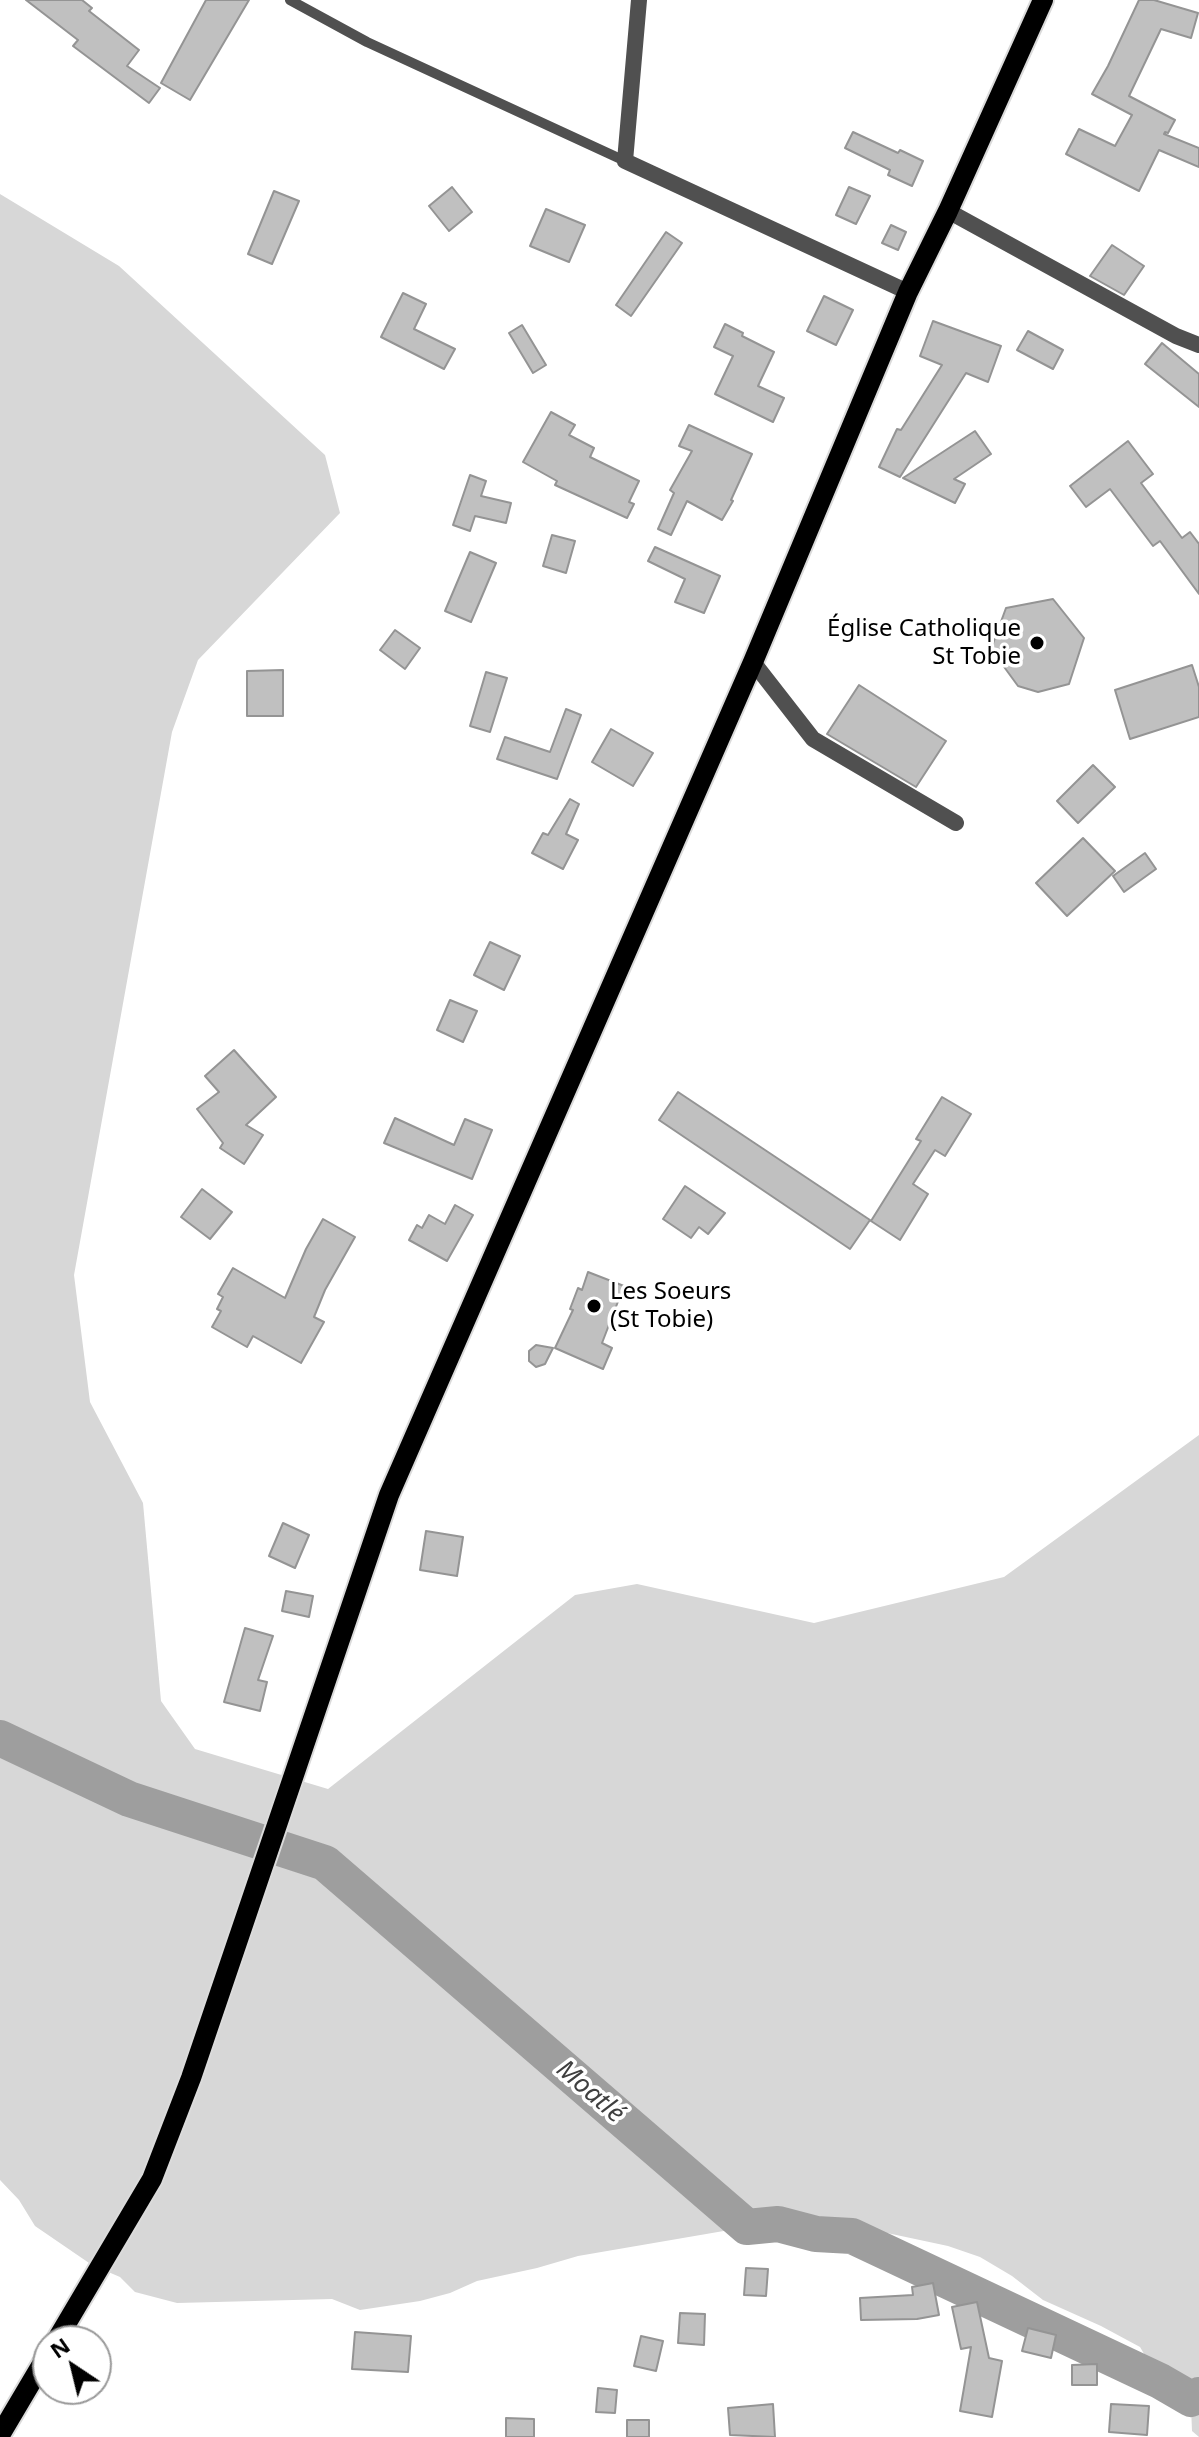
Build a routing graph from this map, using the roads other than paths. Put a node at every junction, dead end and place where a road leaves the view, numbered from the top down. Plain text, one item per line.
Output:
1 (290, 0) edge
2 (639, 0) edge
3 (1043, 0) edge
4 (625, 161) junction
5 (948, 211) junction
6 (908, 292) junction
7 (1199, 345) edge
8 (753, 662) junction
9 (956, 823) dead end
10 (65, 2325) edge
11 (32, 2381) edge
12 (0, 2435) edge

1 - 4 lane
2 - 4 street
3 - 5 main road
4 - 6 street
5 - 6 main road
5 - 7 street
6 - 8 main road
8 - 9 street
8 - 10 main road
11 - 12 main road

